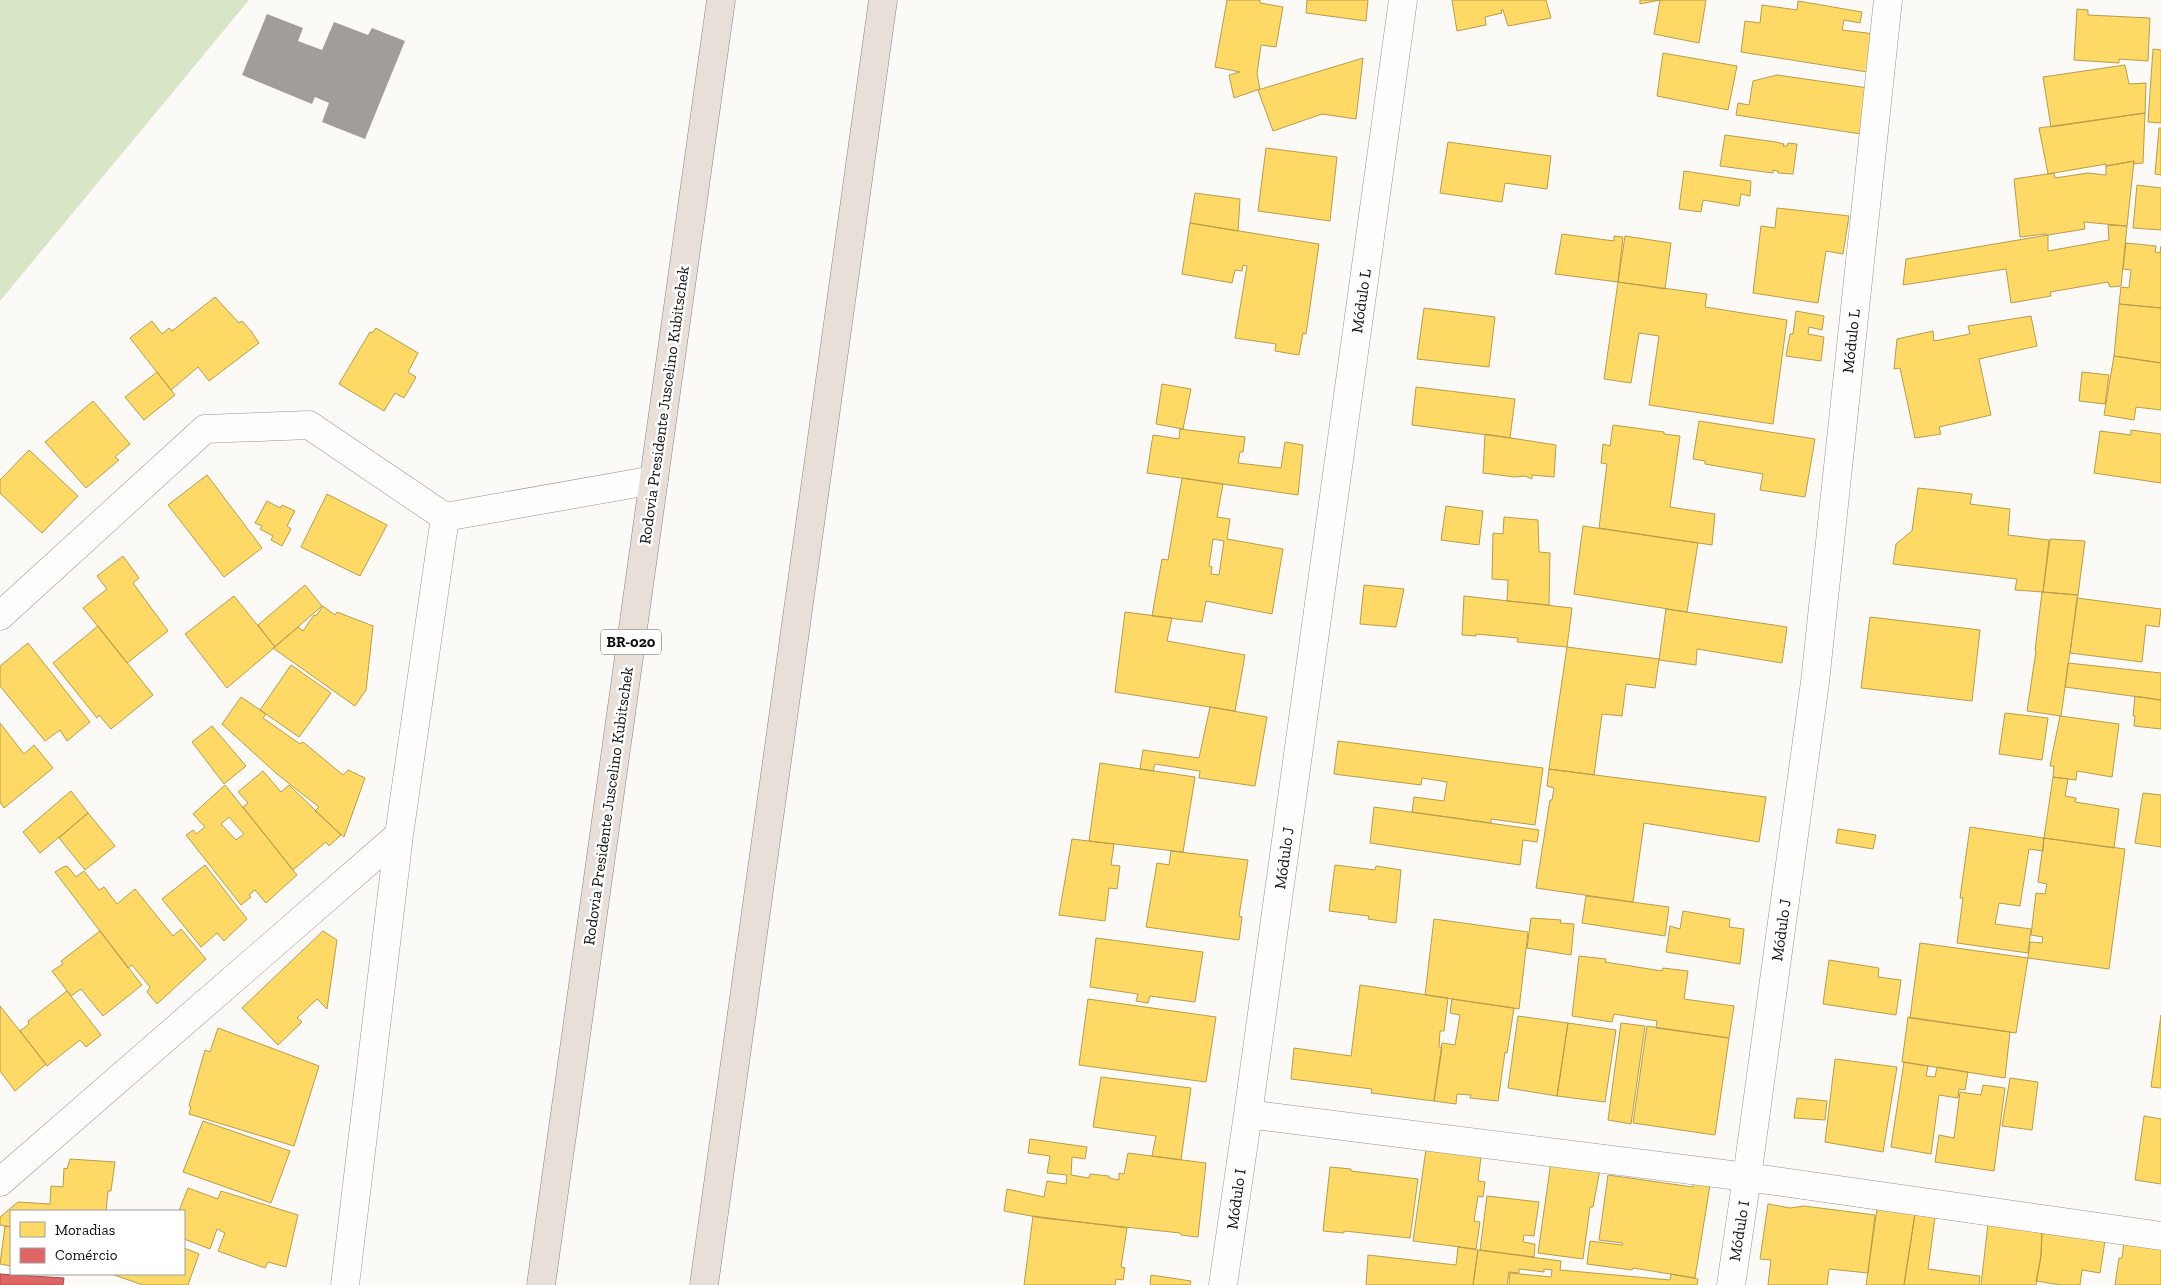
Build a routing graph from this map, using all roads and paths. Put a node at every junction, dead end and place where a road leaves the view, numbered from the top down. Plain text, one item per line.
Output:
1 (721, 0) edge
2 (883, 0) edge
3 (1403, 0) edge
4 (1888, 0) edge
5 (654, 480) junction
6 (445, 517) junction
7 (1319, 603) joint
8 (0, 616) edge
9 (1814, 682) joint
10 (399, 835) junction
11 (1248, 1114) junction
12 (1747, 1177) junction
13 (0, 1182) edge
14 (2161, 1236) edge
15 (345, 1285) edge
16 (541, 1285) edge
17 (704, 1285) edge
18 (1223, 1285) edge
19 (1731, 1285) edge

1 - 5 highway, Rodovia Presidente Juscelino Kubitschek / BR-020
2 - 17 highway
3 - 7 street, Módulo L
4 - 9 street, Módulo L
5 - 6 street
5 - 16 highway, Rodovia Presidente Juscelino Kubitschek / BR-020
6 - 8 street
6 - 10 street
7 - 11 street, Módulo J
9 - 12 street, Módulo J
10 - 13 street
10 - 15 street
11 - 12 street
11 - 18 street, Módulo I
12 - 14 street
12 - 19 street, Módulo I

